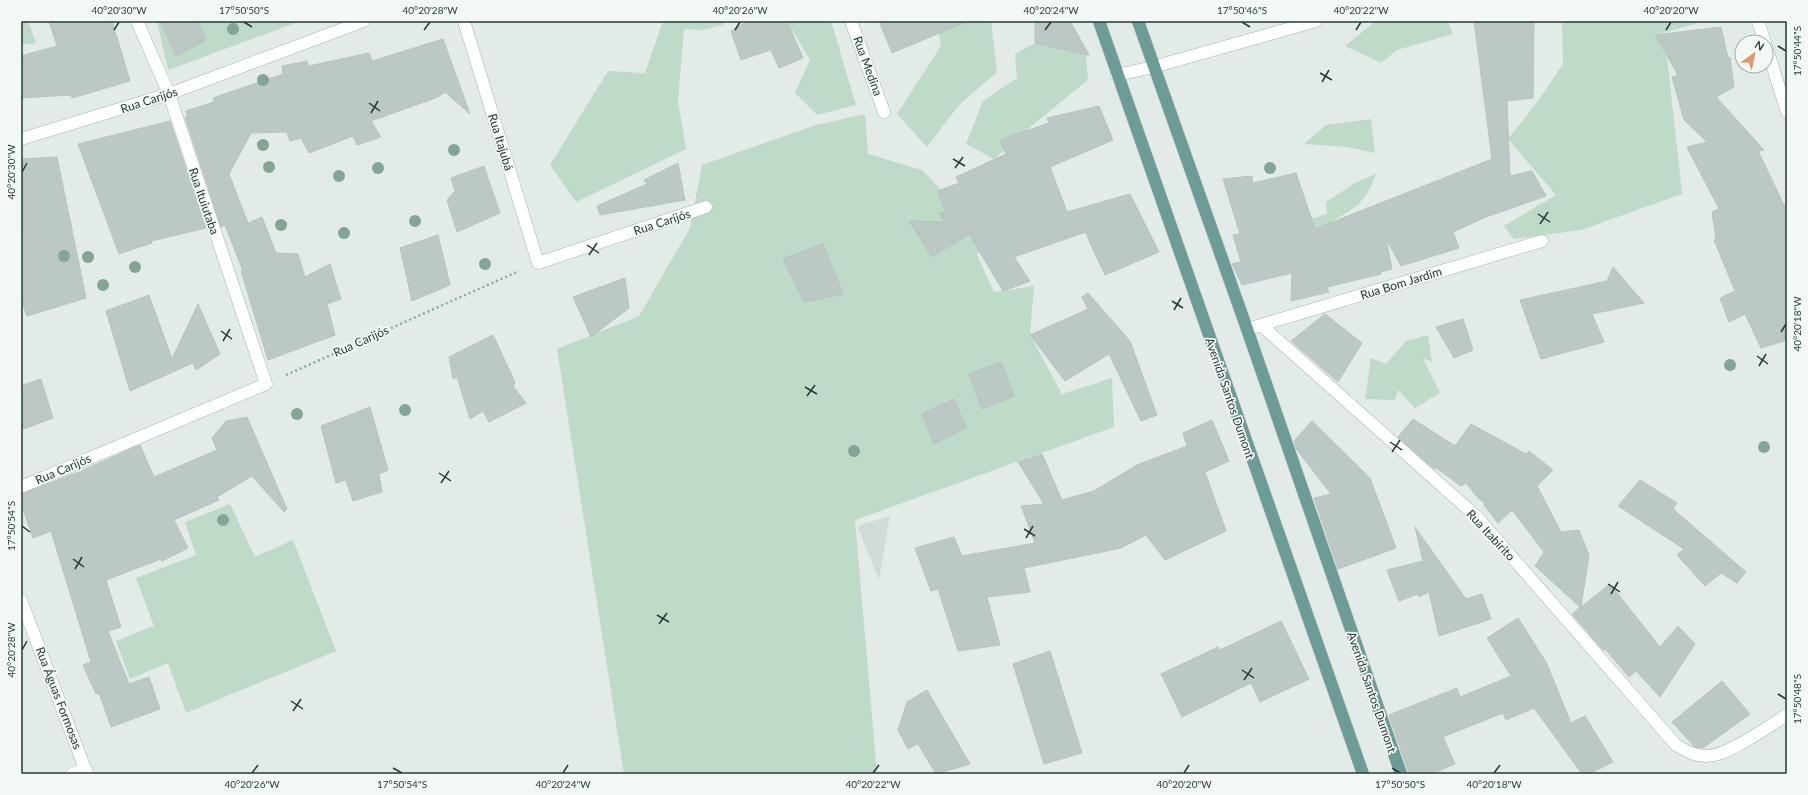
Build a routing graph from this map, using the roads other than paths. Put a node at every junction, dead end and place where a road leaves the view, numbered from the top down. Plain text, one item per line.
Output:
1 (137, 21) edge
2 (364, 21) edge
3 (464, 21) edge
4 (851, 21) edge
5 (1099, 21) edge
6 (1138, 21) edge
7 (1316, 21) edge
8 (1758, 21) edge
9 (1762, 34) edge
10 (1154, 67) junction
11 (1774, 71) edge
12 (1118, 75) junction
13 (169, 94) junction
14 (884, 112) dead end
15 (1787, 112) edge
16 (21, 139) edge
17 (706, 207) dead end
18 (1542, 241) dead end
19 (538, 263) joint
20 (1261, 325) junction
21 (1247, 329) junction
22 (266, 384) joint
23 (21, 487) edge
24 (21, 600) edge
25 (1787, 714) edge
26 (86, 772) edge
27 (72, 774) edge
28 (1363, 774) edge
29 (1401, 774) edge

1 - 13 street, Rua Ituiutaba
2 - 13 street, Rua Carijós
3 - 19 street, Rua Itajubá
4 - 14 street, Rua Medina
5 - 12 main road, Avenida Santos Dumont
6 - 10 main road, Avenida Santos Dumont
7 - 10 street
8 - 9 street
10 - 12 street
10 - 21 main road, Avenida Santos Dumont
11 - 15 street
12 - 28 main road, Avenida Santos Dumont
13 - 16 street, Rua Carijós
13 - 22 street, Rua Ituiutaba
17 - 19 street, Rua Carijós
18 - 20 street, Rua Bom Jardim
20 - 21 street
20 - 25 street, Rua Itabirito
21 - 29 main road, Avenida Santos Dumont
22 - 23 street, Rua Carijós
24 - 26 street, Rua Águas Formosas
26 - 27 street

